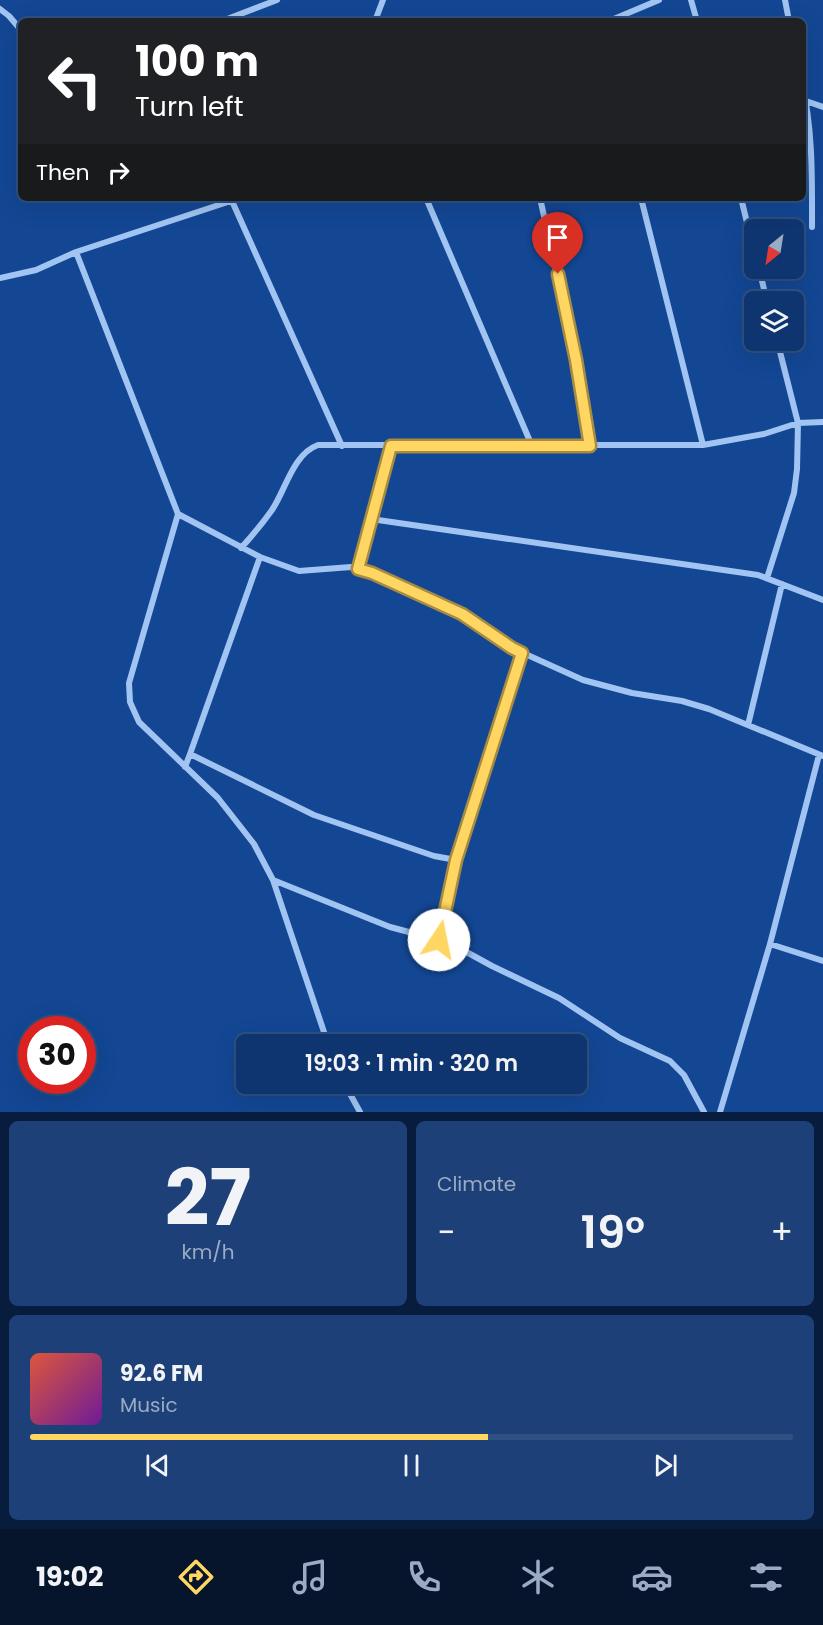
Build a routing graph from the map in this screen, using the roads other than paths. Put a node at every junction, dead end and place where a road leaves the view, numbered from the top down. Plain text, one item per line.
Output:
1 (277, 0) edge
2 (382, 0) edge
3 (659, 0) edge
4 (691, 0) edge
5 (785, 0) edge
6 (0, 9) edge
7 (230, 18) edge
8 (376, 18) edge
9 (616, 18) edge
10 (696, 18) edge
11 (788, 18) edge
12 (18, 26) edge
13 (806, 101) joint
14 (823, 107) edge
15 (232, 201) joint
16 (427, 201) edge
17 (541, 201) edge
18 (642, 201) edge
19 (742, 201) edge
20 (746, 219) edge
21 (812, 227) dead end
22 (76, 252) junction
23 (0, 278) edge
24 (780, 351) edge
25 (823, 422) edge
26 (798, 423) junction
27 (703, 445) junction
28 (342, 446) junction
29 (391, 446) junction
30 (532, 446) junction
31 (590, 446) junction
32 (178, 514) junction
33 (371, 519) junction
34 (241, 548) junction
35 (260, 557) junction
36 (358, 569) junction
37 (766, 578) junction
38 (782, 584) junction
39 (823, 600) edge
40 (522, 653) junction
41 (748, 725) junction
42 (190, 754) junction
43 (821, 755) edge
44 (185, 767) junction
45 (456, 860) junction
46 (273, 880) junction
47 (439, 940) junction
48 (770, 944) junction
49 (823, 961) edge
50 (325, 1034) edge
51 (350, 1094) edge
52 (360, 1112) edge
53 (704, 1112) edge
54 (720, 1112) edge

1 - 7 street
2 - 8 street
3 - 9 street
4 - 10 street
5 - 11 street
6 - 12 street
13 - 14 street
13 - 21 street
15 - 22 street
15 - 28 street
16 - 30 street
17 - 31 street
18 - 27 street
19 - 20 street
22 - 23 street
22 - 32 street
24 - 26 street
25 - 26 street
26 - 27 street
26 - 37 street
27 - 31 street
28 - 29 street
28 - 34 street
29 - 30 street
29 - 33 street
30 - 31 street
32 - 34 street
32 - 44 street
33 - 36 street
33 - 37 street
34 - 35 street
35 - 36 street
35 - 42 street
36 - 40 street
37 - 38 street
38 - 39 street
38 - 41 street
40 - 41 street
40 - 45 street
41 - 43 street
42 - 44 street
42 - 45 street
43 - 48 street
44 - 46 street
45 - 47 street
46 - 47 street
46 - 50 street
47 - 53 street
48 - 49 street
48 - 54 street
51 - 52 street

